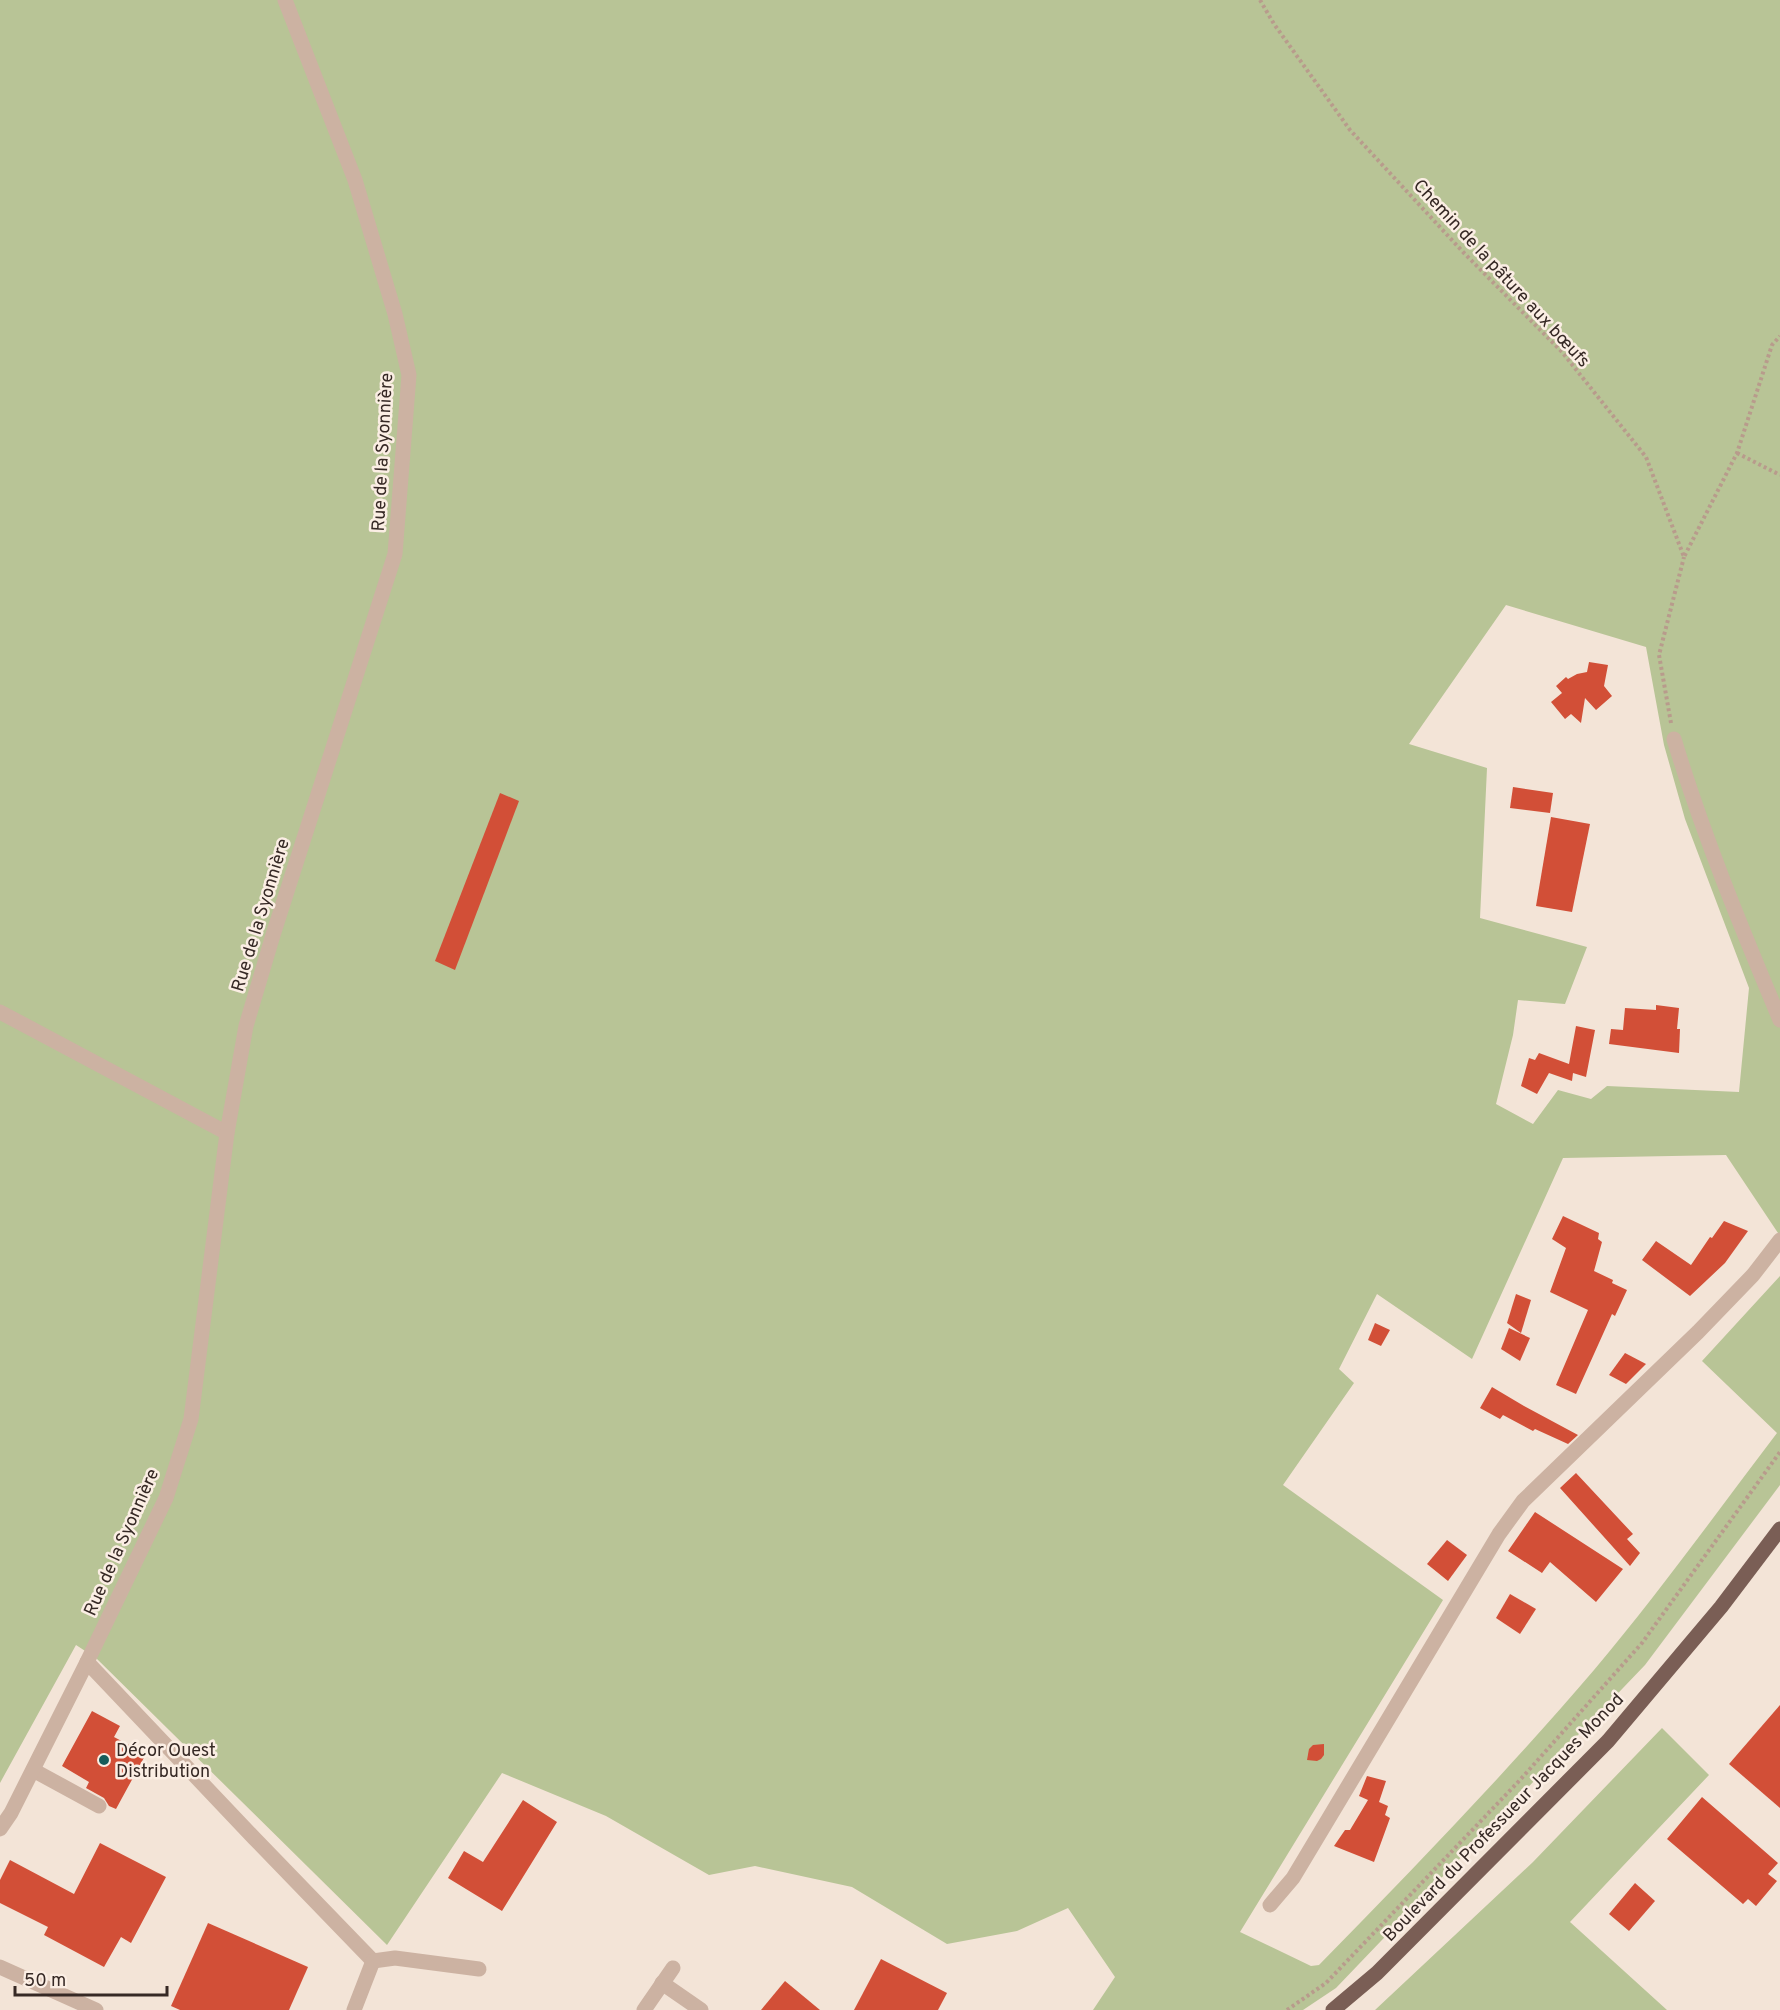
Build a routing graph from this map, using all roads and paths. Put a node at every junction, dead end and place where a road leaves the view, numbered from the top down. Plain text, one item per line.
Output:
1 (285, 0) edge
2 (1260, 0) edge
3 (1780, 336) edge
4 (1737, 453) junction
5 (1780, 475) edge
6 (1684, 557) junction
7 (1674, 739) joint
8 (0, 1012) edge
9 (1780, 1020) edge
10 (227, 1133) junction
11 (1780, 1240) edge
12 (1780, 1452) edge
13 (1780, 1529) edge
14 (87, 1662) junction
15 (33, 1770) junction
16 (99, 1806) dead end
17 (0, 1830) edge
18 (1270, 1905) dead end
19 (373, 1961) junction
20 (0, 1967) edge
21 (673, 1968) dead end
22 (479, 1969) dead end
23 (662, 1983) junction
24 (96, 2010) edge
25 (354, 2010) edge
26 (644, 2010) edge
27 (701, 2010) edge
28 (1287, 2010) edge
29 (1333, 2010) edge

1 - 10 street, Rue de la Syonnière
2 - 6 path, Chemin de la pâture aux bœufs
3 - 4 path
4 - 5 path
4 - 6 path
6 - 7 path
7 - 9 street
8 - 10 street
10 - 14 street, Rue de la Syonnière
11 - 18 street
12 - 28 path
13 - 29 main road, Boulevard du Professueur Jacques Monod
14 - 15 street, Rue de la Syonnière
14 - 19 street
15 - 16 street
15 - 17 street, Rue de la Syonnière
19 - 22 street
19 - 25 street
20 - 24 street
21 - 23 street
23 - 26 street
23 - 27 street

